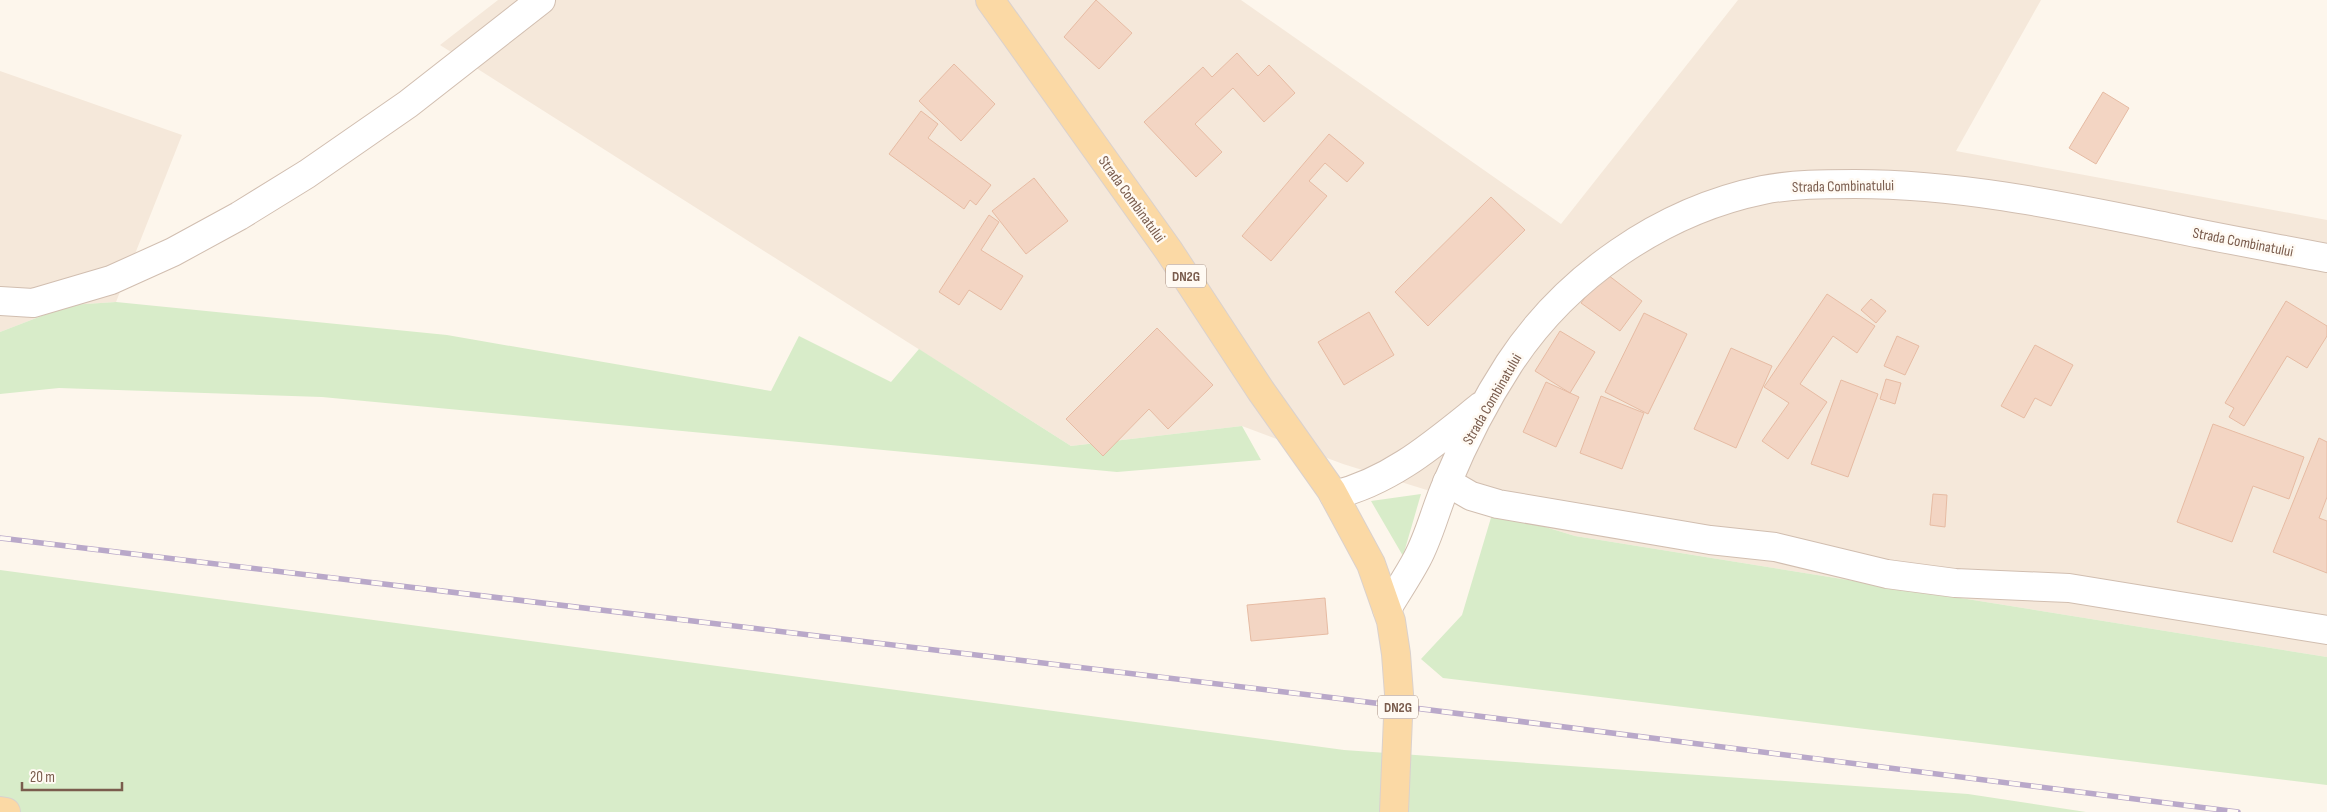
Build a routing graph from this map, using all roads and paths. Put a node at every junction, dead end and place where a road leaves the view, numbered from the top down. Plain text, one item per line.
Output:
1 (541, 0) edge
2 (990, 0) edge
3 (2327, 258) edge
4 (0, 301) edge
5 (1488, 400) junction
6 (1447, 482) junction
7 (1334, 496) junction
8 (1387, 609) junction
9 (2327, 630) edge
10 (0, 811) edge
11 (1394, 811) edge
12 (6, 812) edge

1 - 4 street
2 - 7 main road, Strada Combinatului / DN2G
3 - 5 street, Strada Combinatului
5 - 6 street, Strada Combinatului
5 - 7 street
6 - 8 street, Strada Combinatului
6 - 9 street
7 - 8 main road, Strada Combinatului / DN2G
8 - 11 main road, Strada Combinatului / DN2G
10 - 12 main road

